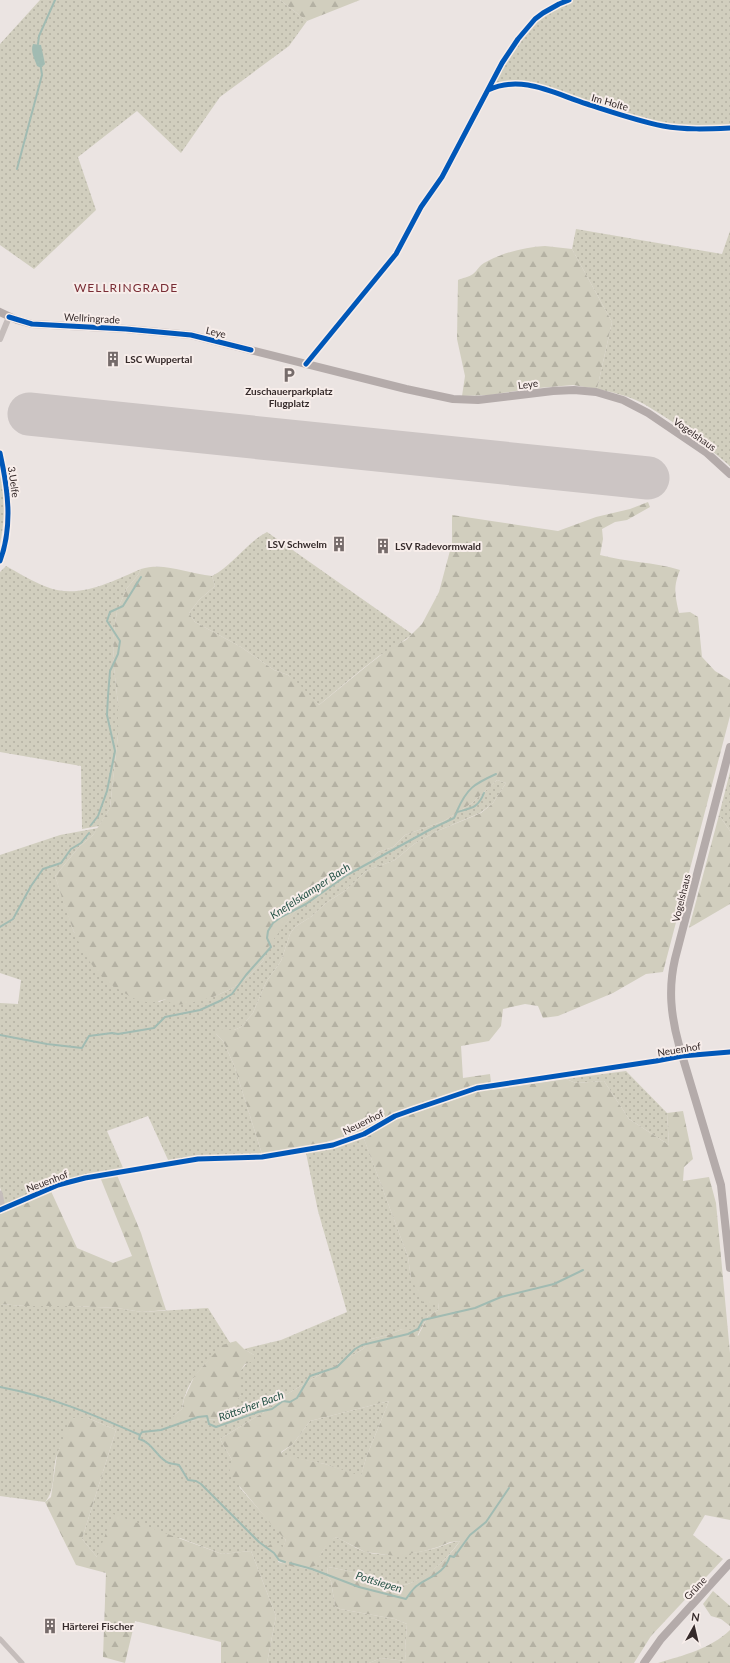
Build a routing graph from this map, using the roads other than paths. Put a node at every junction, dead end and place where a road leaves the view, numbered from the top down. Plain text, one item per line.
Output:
1 (569, 0) edge
2 (488, 90) junction
3 (730, 128) edge
4 (0, 312) edge
5 (9, 317) junction
6 (175, 333) joint
7 (0, 339) edge
8 (306, 364) junction
9 (648, 413) joint
10 (0, 453) edge
11 (730, 474) edge
12 (0, 561) edge
13 (730, 747) edge
14 (730, 1052) edge
15 (682, 1056) junction
16 (0, 1193) edge
17 (2, 1209) edge
18 (730, 1268) edge
19 (730, 1563) edge
20 (0, 1638) edge
21 (22, 1663) edge
22 (644, 1663) edge

1 - 2 street
2 - 3 street, Im Holte
2 - 8 street
4 - 5 main road, Wellringrade
5 - 6 main road, Wellringrade
5 - 7 street
6 - 8 main road, Leye
8 - 9 main road, Leye
9 - 11 main road, Vogelshaus
10 - 12 street, 3.Uelfe
13 - 15 main road, Vogelshaus
14 - 15 street, Neuenhof
15 - 17 street, Neuenhof
15 - 18 main road, Neuenhof
16 - 17 street
19 - 22 main road, Grüne
20 - 21 street

